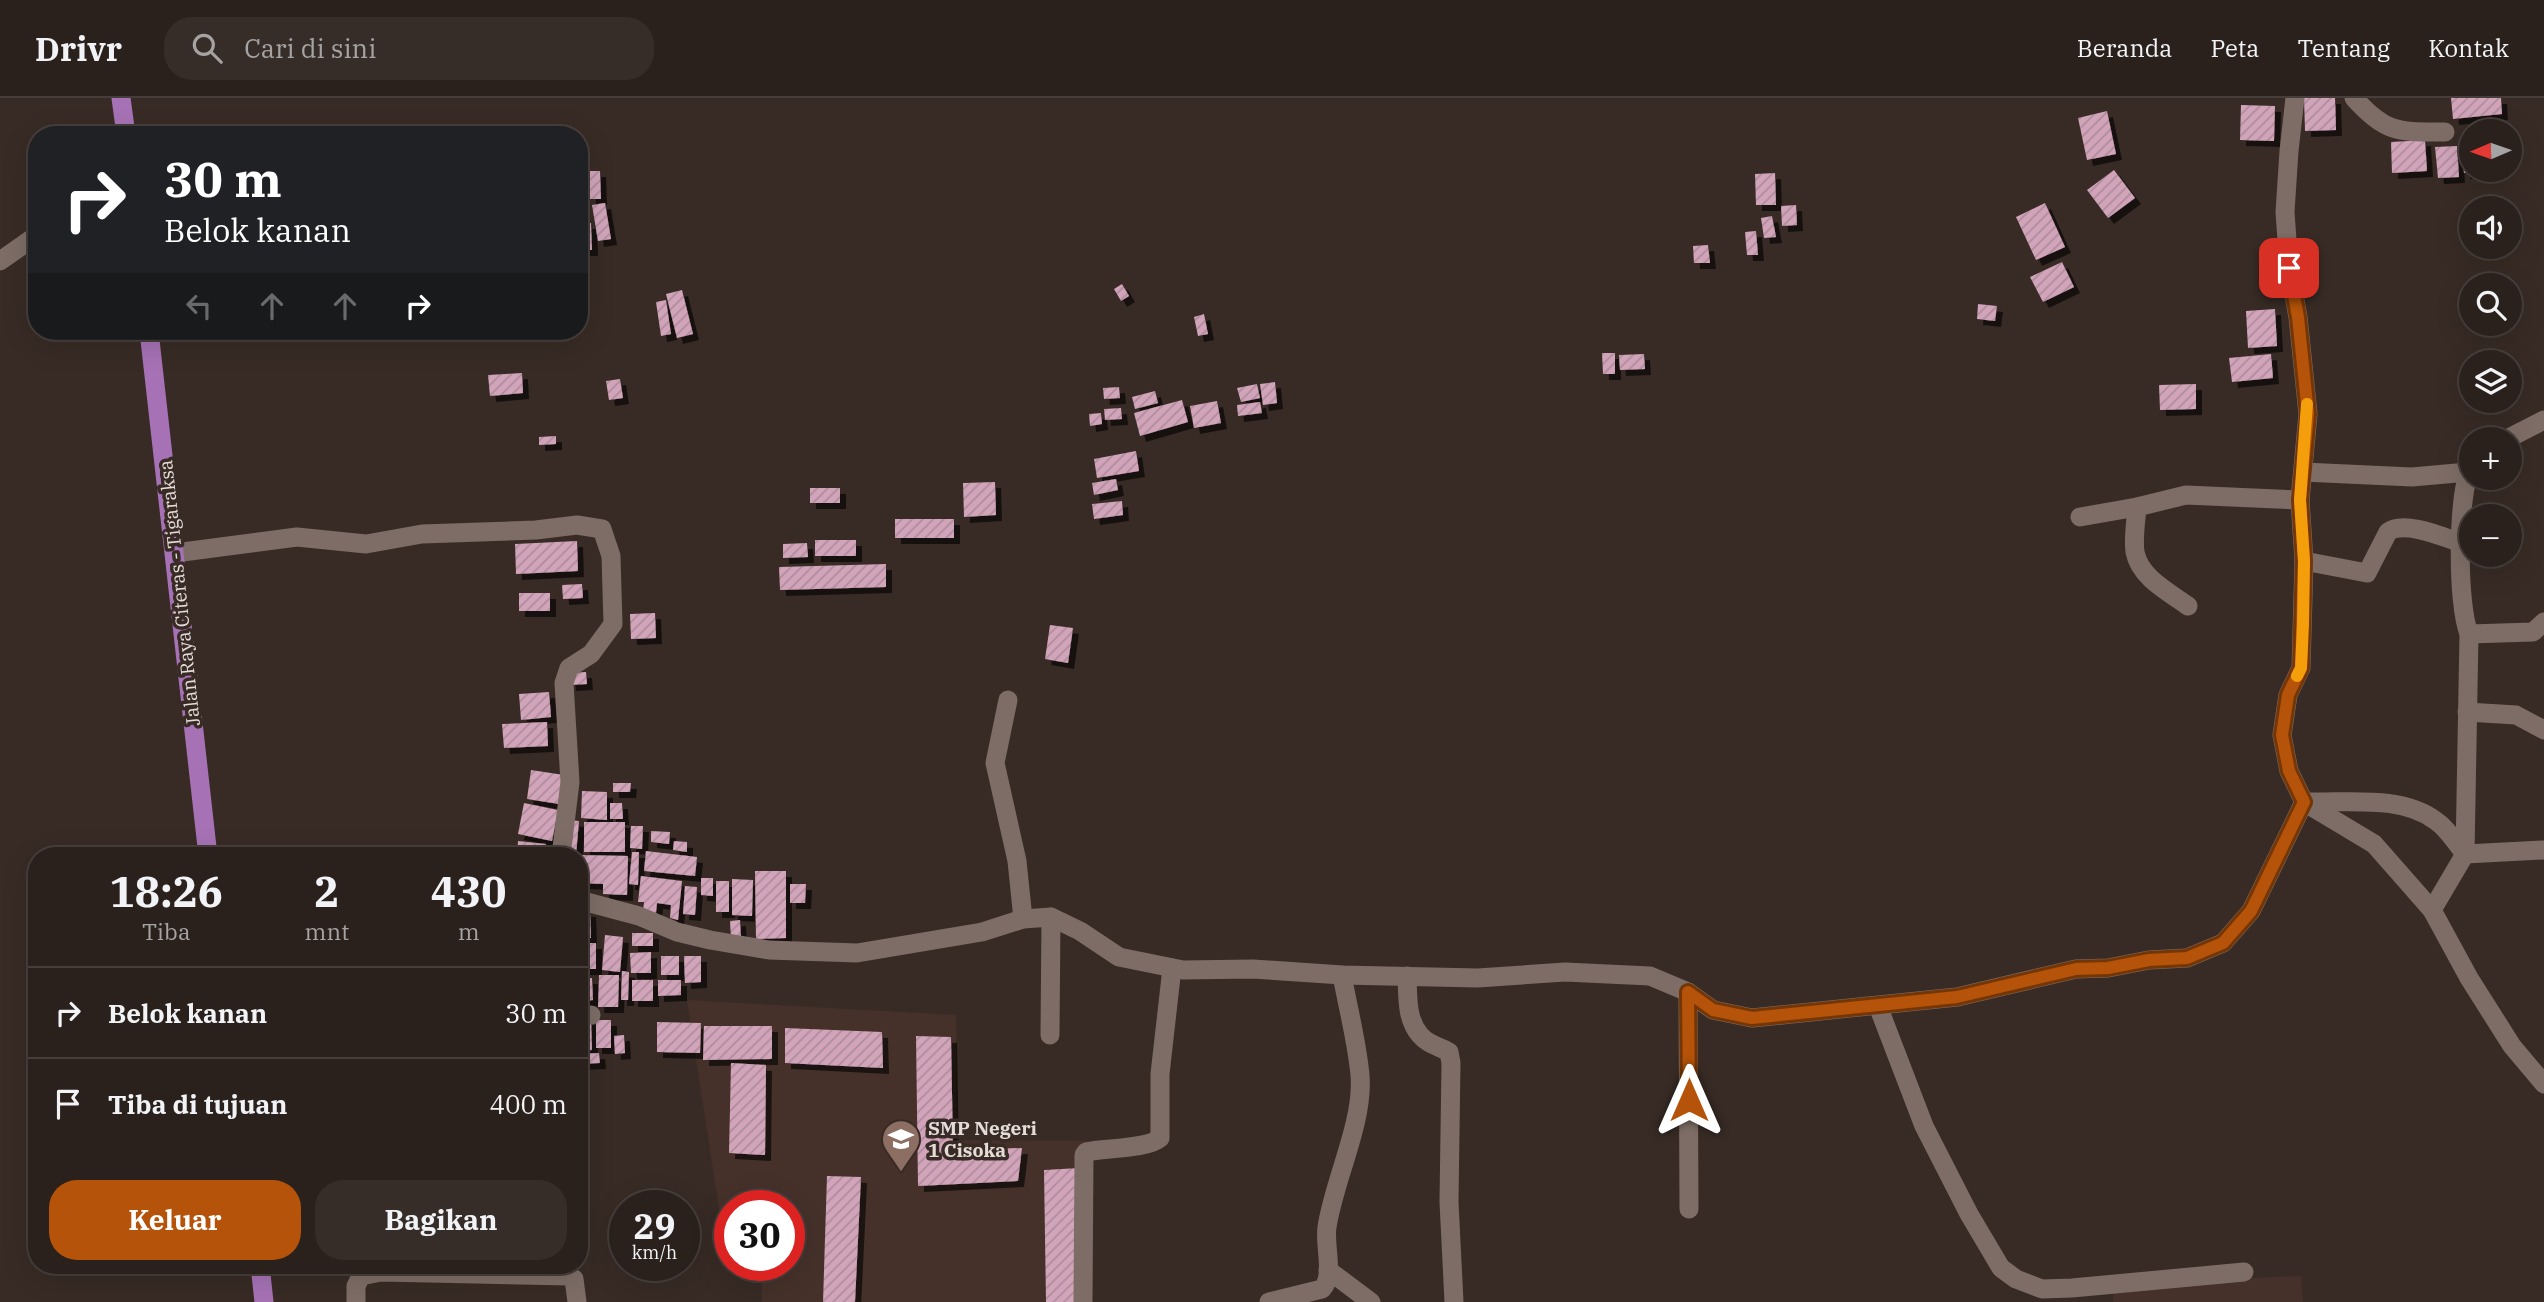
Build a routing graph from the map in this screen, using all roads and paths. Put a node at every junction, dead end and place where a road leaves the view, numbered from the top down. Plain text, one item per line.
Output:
1 (121, 98) edge
2 (2295, 98) edge
3 (2354, 98) edge
4 (125, 126) edge
5 (2445, 132) dead end
6 (28, 241) edge
7 (0, 261) edge
8 (150, 340) edge
9 (2544, 419) edge
10 (2522, 431) edge
11 (2459, 471) edge
12 (2303, 472) junction
13 (2300, 500) junction
14 (2137, 507) junction
15 (2080, 517) dead end
16 (2459, 541) edge
17 (175, 553) junction
18 (2304, 561) junction
19 (2462, 567) edge
20 (2188, 606) dead end
21 (2544, 622) edge
22 (2469, 634) junction
23 (1007, 700) dead end
24 (2467, 712) junction
25 (2544, 730) edge
26 (2304, 802) junction
27 (207, 847) edge
28 (562, 847) edge
29 (2544, 850) edge
30 (2465, 854) junction
31 (588, 902) edge
32 (2432, 910) junction
33 (1051, 917) junction
34 (1023, 919) junction
35 (1172, 968) junction
36 (1342, 975) junction
37 (1407, 976) junction
38 (1688, 992) junction
39 (1878, 1006) junction
40 (1051, 1035) dead end
41 (2544, 1084) edge
42 (1689, 1209) dead end
43 (1328, 1270) junction
44 (2245, 1272) dead end
45 (261, 1274) edge
46 (370, 1274) edge
47 (530, 1274) edge
48 (264, 1302) edge
49 (356, 1302) edge
50 (577, 1302) edge
51 (1083, 1302) edge
52 (1269, 1302) edge
53 (1371, 1302) edge
54 (1454, 1302) edge

1 - 4 main road
2 - 12 street
3 - 5 street
6 - 7 street
8 - 17 main road, Jalan Raya Citeras - Tigaraksa
9 - 10 street
11 - 12 street
12 - 13 street
13 - 14 street
13 - 18 street
14 - 15 street
14 - 20 street
16 - 18 street
17 - 27 main road, Jalan Raya Citeras - Tigaraksa
17 - 28 street
18 - 26 street
19 - 22 street
21 - 22 street
22 - 24 street
23 - 34 street
24 - 25 street
24 - 30 street
26 - 30 street
26 - 32 street
26 - 39 street
29 - 30 street
30 - 32 street
31 - 34 street
32 - 41 street
33 - 34 street
33 - 35 street
33 - 40 street
35 - 36 street
35 - 51 street
36 - 37 street
36 - 43 street
37 - 38 street
37 - 54 street
38 - 39 street
38 - 42 street
39 - 44 street
43 - 52 street
43 - 53 street
45 - 48 main road
46 - 49 street
47 - 50 street

